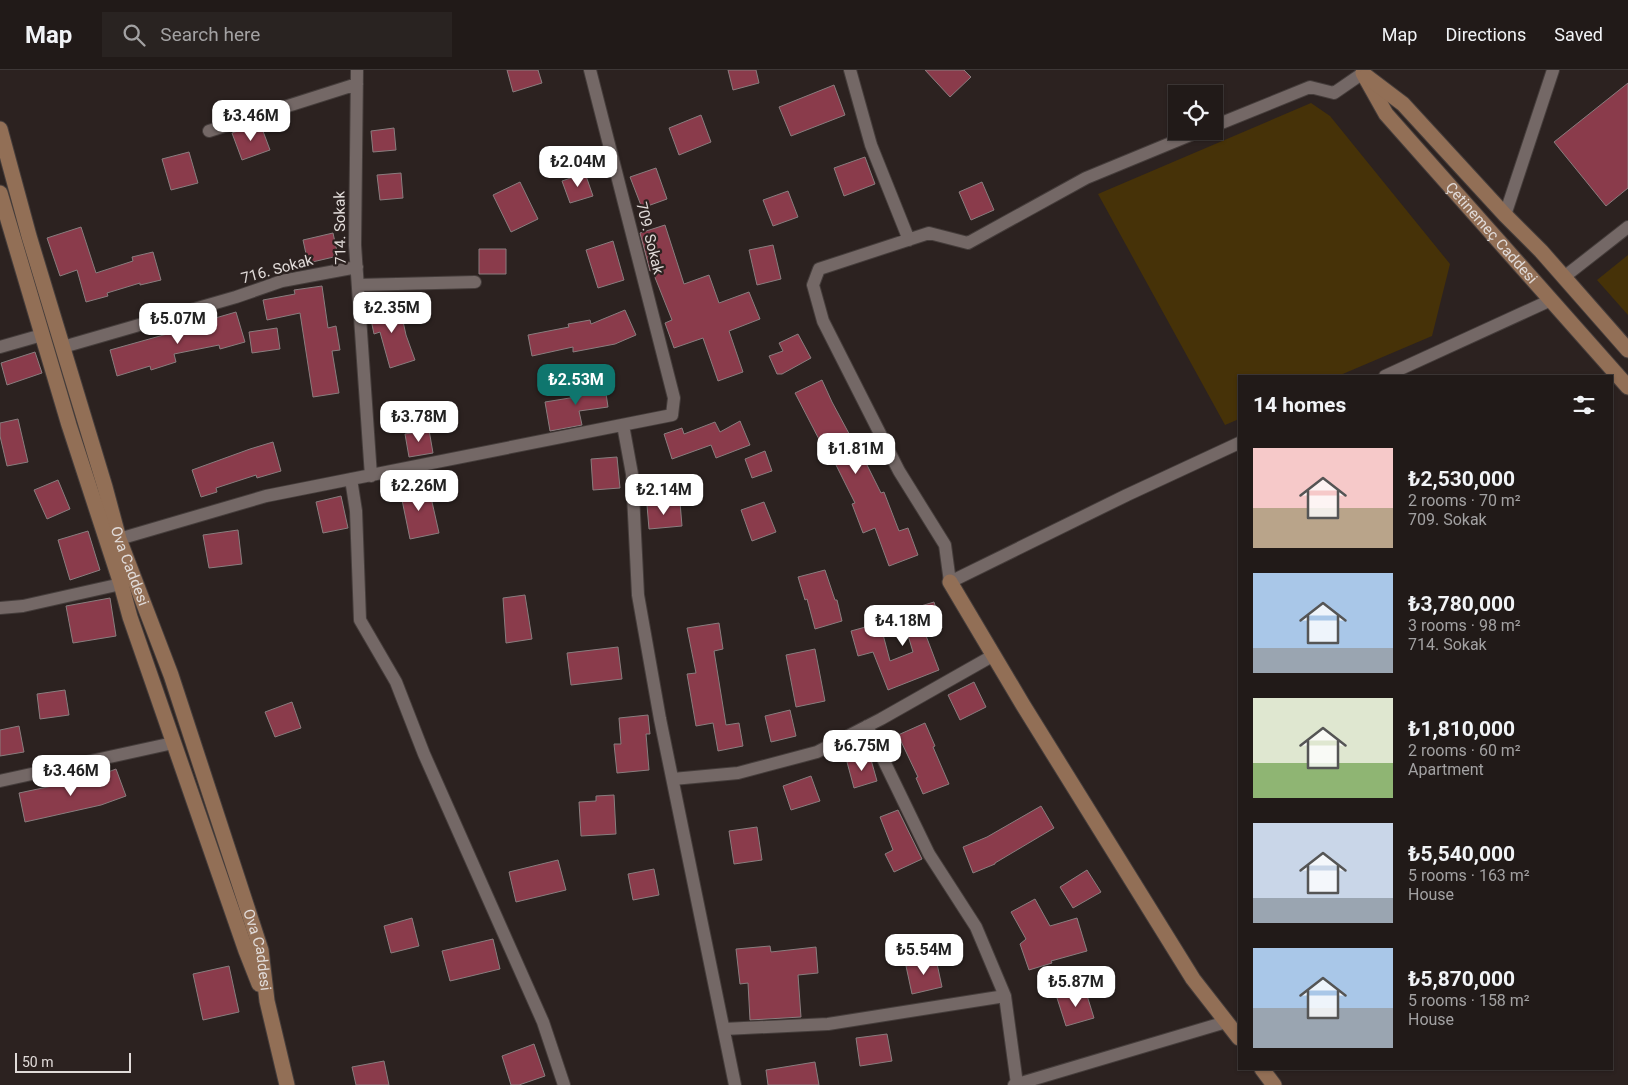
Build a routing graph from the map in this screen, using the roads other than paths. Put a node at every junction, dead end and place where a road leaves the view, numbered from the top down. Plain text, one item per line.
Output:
1 (357, 70) edge
2 (590, 70) edge
3 (850, 70) edge
4 (1553, 70) edge
5 (1361, 72) edge
6 (357, 84) junction
7 (1223, 122) edge
8 (0, 129) edge
9 (209, 131) dead end
10 (1178, 140) edge
11 (0, 193) edge
12 (1505, 215) junction
13 (1628, 227) edge
14 (909, 240) junction
15 (357, 267) junction
16 (1564, 277) junction
17 (475, 282) dead end
18 (358, 285) junction
19 (1551, 300) junction
20 (42, 335) junction
21 (0, 346) edge
22 (63, 348) junction
23 (1628, 350) edge
24 (1386, 375) edge
25 (1628, 387) edge
26 (623, 425) junction
27 (1238, 443) edge
28 (371, 476) junction
29 (351, 480) junction
30 (119, 539) junction
31 (950, 582) junction
32 (121, 584) junction
33 (0, 608) edge
34 (994, 655) junction
35 (867, 726) junction
36 (173, 743) junction
37 (673, 779) junction
38 (0, 780) edge
39 (1005, 996) junction
40 (267, 1002) junction
41 (1226, 1022) junction
42 (724, 1029) junction
43 (1238, 1037) edge
44 (1263, 1070) edge
45 (286, 1085) edge
46 (564, 1085) edge
47 (735, 1085) edge
48 (1015, 1085) edge
49 (1274, 1085) edge

1 - 6 street, 714. Sokak
2 - 26 street, 709. Sokak
3 - 14 street
4 - 12 street
5 - 7 street
5 - 12 street, Çetinemeç Caddesi
5 - 19 street, Çetinemeç Caddesi
6 - 9 street
6 - 15 street, 714. Sokak
8 - 22 street, Ova Caddesi
10 - 14 street
11 - 20 street, Ova Caddesi
12 - 16 street, Çetinemeç Caddesi
13 - 16 street
14 - 31 street
15 - 18 street, 714. Sokak
15 - 22 street, 716. Sokak
16 - 23 street, Çetinemeç Caddesi
17 - 18 street
18 - 28 street, 714. Sokak
19 - 24 street
19 - 25 street, Çetinemeç Caddesi
20 - 21 street
20 - 32 street, Ova Caddesi
22 - 30 street, Ova Caddesi
26 - 28 street
26 - 37 street
27 - 31 street
28 - 29 street
29 - 30 street
29 - 46 street
30 - 40 street, Ova Caddesi
31 - 34 street
32 - 33 street
32 - 36 street, Ova Caddesi
34 - 35 street
34 - 41 street
35 - 37 street
35 - 39 street
36 - 38 street
36 - 40 street, Ova Caddesi
37 - 42 street
39 - 42 street
39 - 48 street
40 - 45 street, Ova Caddesi
41 - 43 street
41 - 48 street
42 - 47 street
44 - 49 street

